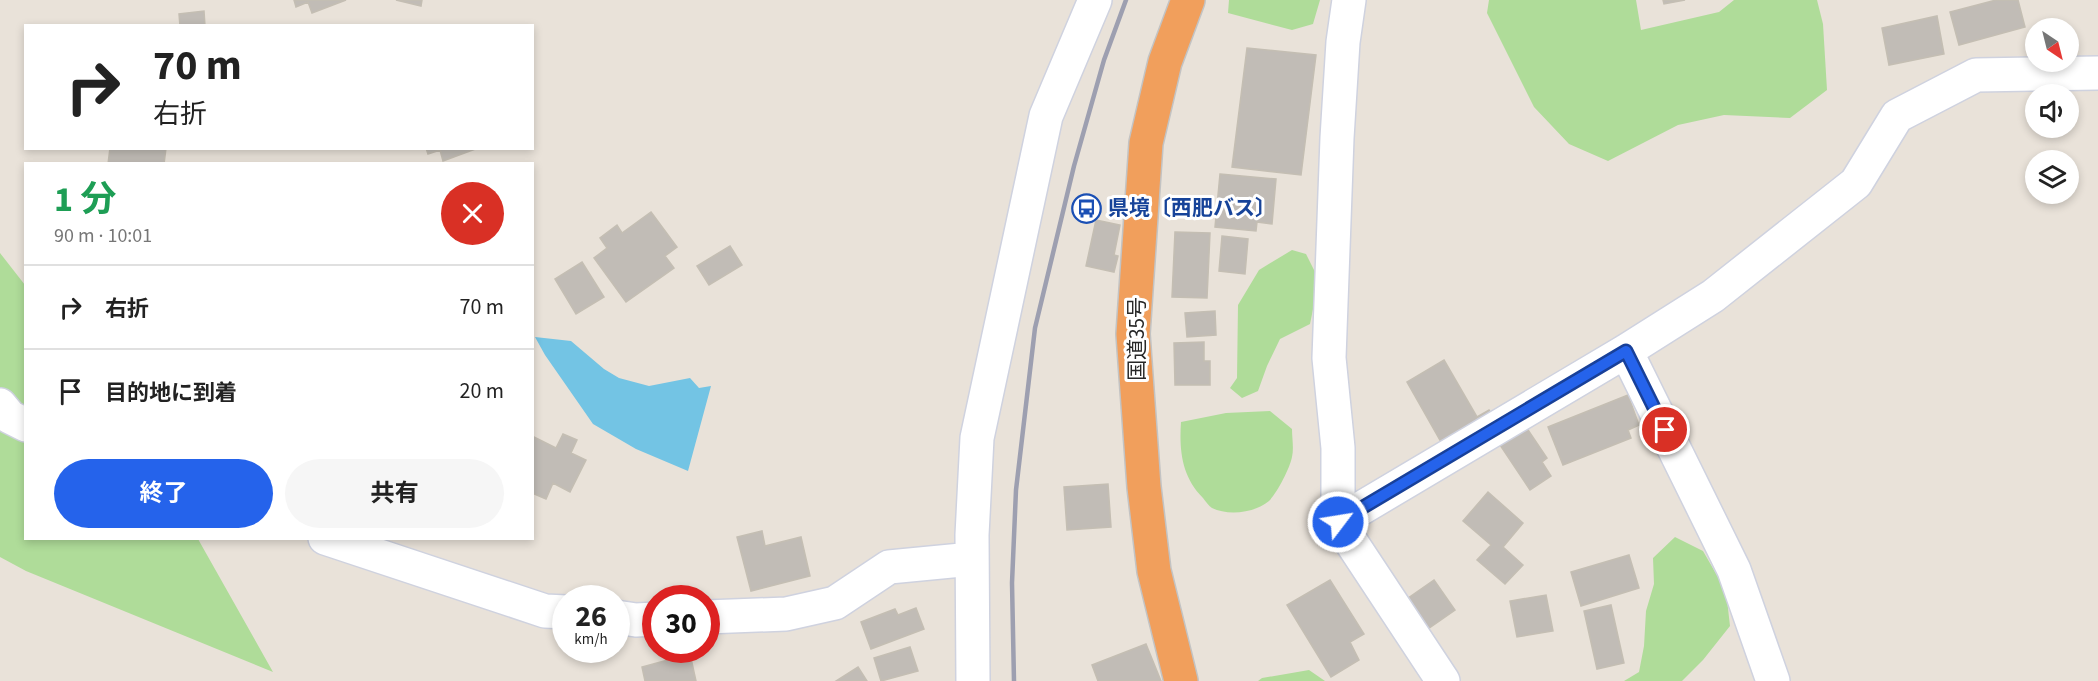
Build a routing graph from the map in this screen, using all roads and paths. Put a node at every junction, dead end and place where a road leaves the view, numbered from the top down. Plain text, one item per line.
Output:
1 (1095, 0) edge
2 (1188, 0) edge
3 (1349, 0) edge
4 (2098, 73) edge
5 (1626, 351) junction
6 (0, 405) edge
7 (24, 424) edge
8 (1338, 522) junction
9 (331, 540) edge
10 (972, 559) junction
11 (552, 611) edge
12 (720, 616) edge
13 (973, 681) edge
14 (1181, 681) edge
15 (1443, 681) edge
16 (1773, 681) edge

1 - 10 street
2 - 14 highway, 国道35号
3 - 8 street
4 - 5 street
5 - 8 street
5 - 16 street
6 - 7 street
8 - 15 street
9 - 11 street
10 - 12 street
10 - 13 street

